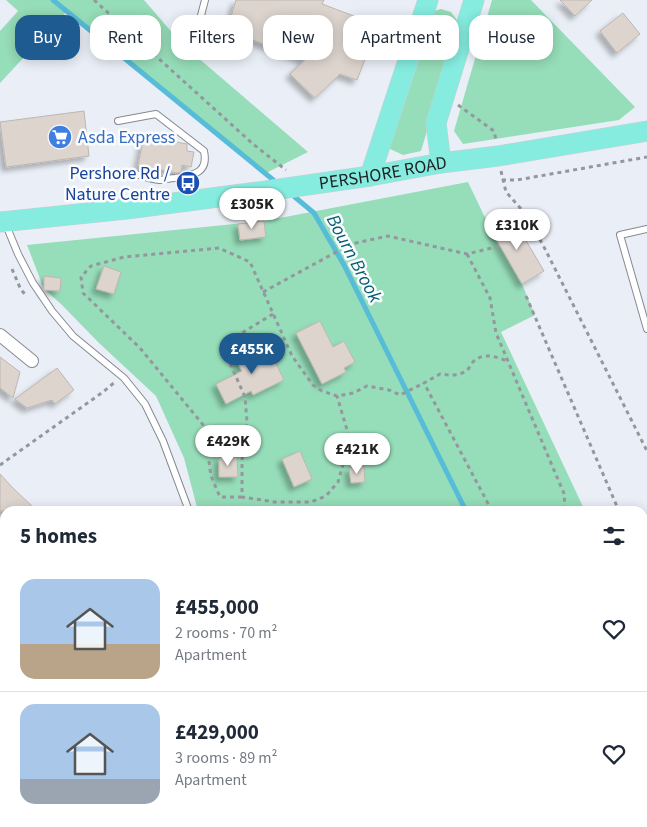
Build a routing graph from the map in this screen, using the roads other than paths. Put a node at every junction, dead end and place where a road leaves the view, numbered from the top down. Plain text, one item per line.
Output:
1 (205, 0) edge
2 (428, 0) edge
3 (467, 2) edge
4 (201, 15) edge
5 (118, 121) dead end
6 (647, 131) edge
7 (441, 164) junction
8 (123, 172) dead end
9 (370, 176) junction
10 (2, 222) edge
11 (647, 229) edge
12 (647, 329) edge
13 (0, 335) edge
14 (32, 361) dead end
15 (187, 506) edge

1 - 4 lane
2 - 9 main road
3 - 7 main road
5 - 8 lane
6 - 7 main road, PERSHORE ROAD
7 - 9 main road, PERSHORE ROAD
9 - 10 main road, PERSHORE ROAD
10 - 15 lane
11 - 12 lane
13 - 14 street

